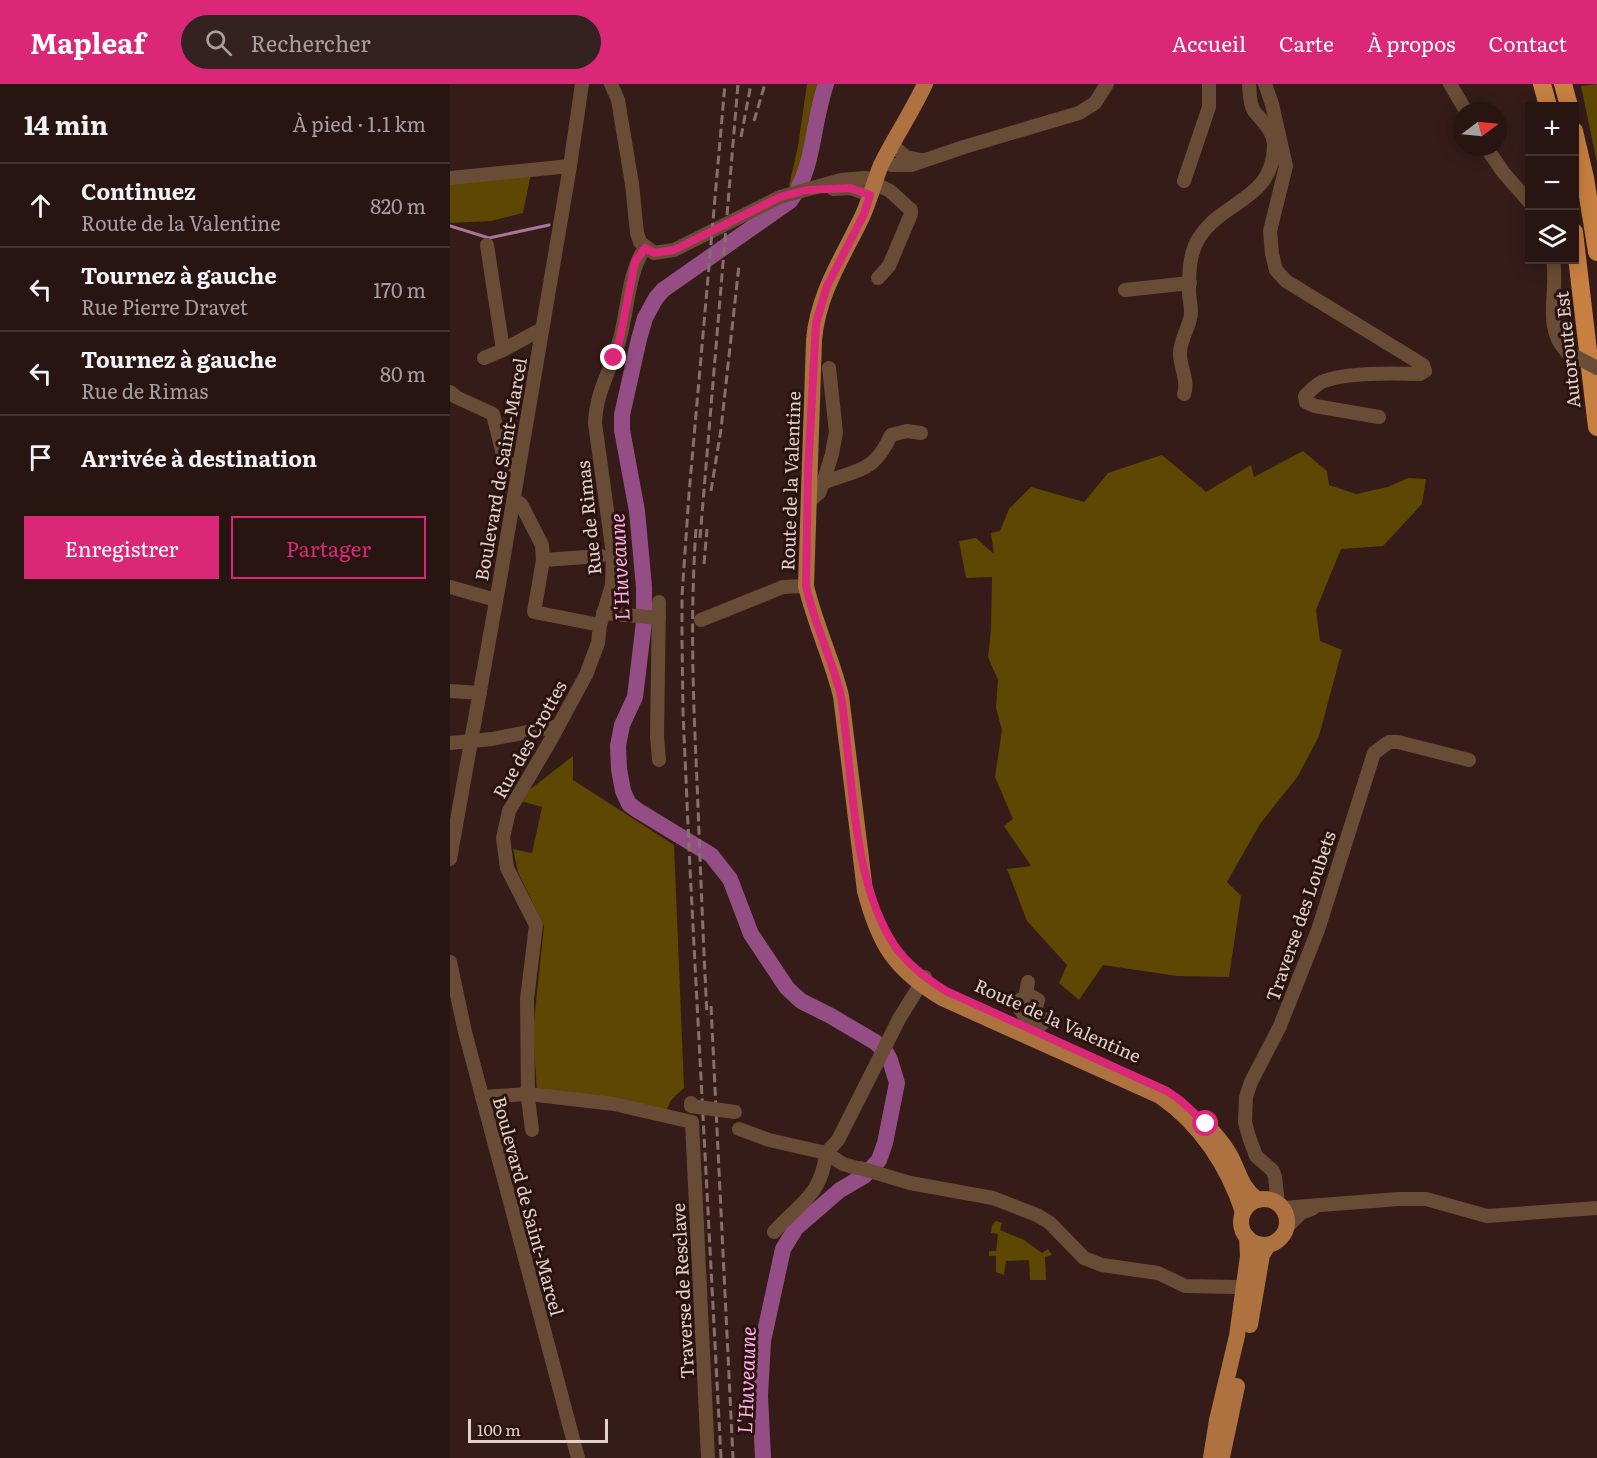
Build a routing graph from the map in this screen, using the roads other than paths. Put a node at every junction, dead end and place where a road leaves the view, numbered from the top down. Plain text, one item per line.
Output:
1 (582, 84) edge
2 (611, 84) edge
3 (925, 84) edge
4 (1107, 84) edge
5 (1209, 84) edge
6 (1249, 84) edge
7 (1265, 84) edge
8 (1450, 84) edge
9 (1542, 84) edge
10 (1563, 84) edge
11 (1461, 102) edge
12 (1547, 102) edge
13 (1568, 102) edge
14 (892, 145) junction
15 (1579, 150) edge
16 (1492, 156) edge
17 (923, 160) junction
18 (883, 161) junction
19 (570, 166) junction
20 (450, 178) edge
21 (1184, 181) dead end
22 (873, 186) junction
23 (1525, 197) edge
24 (487, 245) dead end
25 (645, 248) junction
26 (1597, 252) edge
27 (1553, 264) edge
28 (1579, 264) edge
29 (878, 278) dead end
30 (1190, 283) junction
31 (1125, 290) dead end
32 (542, 329) junction
33 (502, 350) junction
34 (484, 358) dead end
35 (829, 368) dead end
36 (1597, 368) edge
37 (450, 392) edge
38 (1184, 394) dead end
39 (1379, 417) dead end
40 (1597, 428) edge
41 (921, 433) dead end
42 (519, 466) junction
43 (823, 483) junction
44 (514, 499) junction
45 (808, 502) junction
46 (601, 555) dead end
47 (543, 560) junction
48 (806, 586) junction
49 (450, 587) edge
50 (496, 600) junction
51 (659, 603) dead end
52 (656, 617) junction
53 (602, 619) junction
54 (701, 620) dead end
55 (450, 691) edge
56 (480, 693) junction
57 (558, 726) junction
58 (472, 742) junction
59 (450, 743) edge
60 (659, 760) dead end
61 (1469, 760) dead end
62 (450, 859) edge
63 (450, 962) edge
64 (922, 981) junction
65 (1028, 982) dead end
66 (995, 1017) junction
67 (1048, 1019) dead end
68 (1013, 1030) junction
69 (1034, 1031) junction
70 (528, 1094) junction
71 (482, 1097) junction
72 (735, 1112) dead end
73 (686, 1120) junction
74 (762, 1125) dead end
75 (739, 1129) dead end
76 (532, 1130) dead end
77 (769, 1140) junction
78 (826, 1153) junction
79 (1228, 1166) junction
80 (1270, 1203) junction
81 (1319, 1206) junction
82 (1597, 1208) edge
83 (1243, 1212) junction
84 (1286, 1228) junction
85 (774, 1233) dead end
86 (1247, 1237) junction
87 (1268, 1245) junction
88 (1236, 1287) dead end
89 (578, 1458) edge
90 (708, 1458) edge
91 (1211, 1458) edge
92 (1221, 1458) edge

1 - 19 street, Boulevard de Saint-Marcel
2 - 25 street
3 - 14 main road, Route de la Valentine
4 - 17 street
5 - 21 street
6 - 30 street
7 - 39 street
8 - 11 street
9 - 12 highway
10 - 13 highway
14 - 17 street
14 - 18 main road, Route de la Valentine
15 - 26 highway
16 - 23 street
17 - 18 street
18 - 22 main road, Route de la Valentine
19 - 20 street
19 - 32 street, Boulevard de Saint-Marcel
22 - 25 street
22 - 29 street
22 - 45 main road, Route de la Valentine
24 - 33 street
25 - 53 street, Rue de Rimas
27 - 36 street, bridge
28 - 40 highway, Autoroute Est
30 - 31 street
30 - 38 street
32 - 33 street
32 - 42 street, Boulevard de Saint-Marcel
33 - 34 street
35 - 43 street
37 - 42 street
41 - 43 street
42 - 44 street, Boulevard de Saint-Marcel
43 - 45 street
44 - 47 street
44 - 50 street, Boulevard de Saint-Marcel
45 - 48 main road, Route de la Valentine
46 - 47 street
47 - 53 street
48 - 54 street
48 - 64 main road, Route de la Valentine
49 - 50 street
50 - 56 street, Boulevard de Saint-Marcel
51 - 52 street
52 - 53 street
52 - 60 street
53 - 57 street, Rue des Crottes
55 - 56 street
56 - 58 street, Boulevard de Saint-Marcel
57 - 58 street
57 - 70 street, Rue des Crottes
58 - 59 street
58 - 62 street, Boulevard de Saint-Marcel
61 - 80 street, Traverse des Loubets
63 - 71 street, Boulevard de Saint-Marcel
64 - 66 main road, Route de la Valentine
64 - 78 street
65 - 69 street
66 - 68 main road, Route de la Valentine
66 - 69 main road, Route de la Valentine
67 - 69 street
68 - 69 main road
68 - 79 main road, Route de la Valentine
69 - 79 main road, Route de la Valentine
70 - 71 street
70 - 73 street
70 - 76 street, Rue des Crottes
71 - 89 street, Boulevard de Saint-Marcel
72 - 73 street, bridge
73 - 90 street, Traverse de Resclave
74 - 77 street
75 - 77 street
77 - 78 street
78 - 85 street
78 - 88 street
79 - 80 main road, Route de la Valentine
79 - 83 main road, Route de la Valentine
80 - 81 street
80 - 83 main road
80 - 84 main road
81 - 82 street
81 - 84 street
83 - 86 main road
84 - 87 main road
86 - 87 main road
86 - 91 main road
87 - 92 main road

